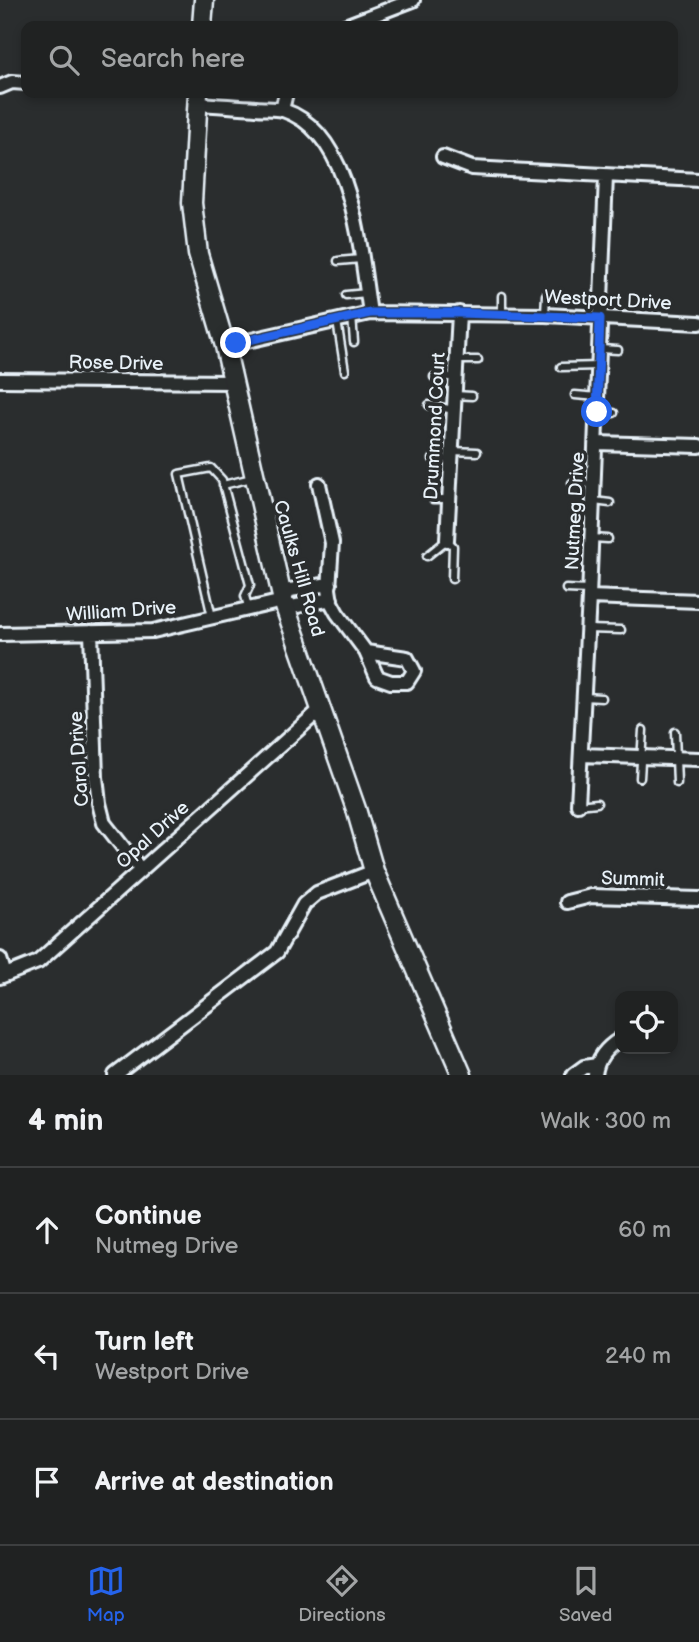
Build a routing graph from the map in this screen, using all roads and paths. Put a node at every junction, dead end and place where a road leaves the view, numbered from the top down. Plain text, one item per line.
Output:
1 (204, 0) edge
2 (407, 1) edge
3 (202, 21) edge
4 (357, 21) edge
5 (21, 83) edge
6 (0, 86) edge
7 (285, 98) edge
8 (198, 99) edge
9 (282, 110) junction
10 (443, 157) dead end
11 (606, 176) junction
12 (699, 180) edge
13 (361, 259) junction
14 (338, 261) dead end
15 (367, 293) junction
16 (345, 295) dead end
17 (546, 295) dead end
18 (502, 296) dead end
19 (370, 313) junction
20 (459, 313) junction
21 (502, 314) junction
22 (545, 315) junction
23 (352, 316) junction
24 (600, 318) junction
25 (337, 319) junction
26 (699, 323) edge
27 (354, 342) dead end
28 (225, 346) junction
29 (600, 349) junction
30 (618, 350) dead end
31 (457, 360) junction
32 (478, 360) dead end
33 (599, 366) junction
34 (561, 367) dead end
35 (345, 371) dead end
36 (434, 377) dead end
37 (456, 377) junction
38 (0, 380) edge
39 (232, 382) junction
40 (455, 395) junction
41 (575, 395) dead end
42 (472, 396) dead end
43 (598, 397) junction
44 (429, 405) dead end
45 (454, 410) junction
46 (597, 412) junction
47 (614, 413) dead end
48 (596, 443) junction
49 (699, 446) edge
50 (477, 452) dead end
51 (452, 455) junction
52 (433, 459) dead end
53 (254, 477) junction
54 (572, 483) dead end
55 (319, 484) dead end
56 (594, 484) junction
57 (223, 485) junction
58 (433, 499) dead end
59 (449, 499) junction
60 (594, 501) junction
61 (610, 503) dead end
62 (592, 538) junction
63 (608, 539) dead end
64 (447, 540) junction
65 (427, 556) dead end
66 (452, 579) dead end
67 (330, 584) junction
68 (566, 589) dead end
69 (590, 593) junction
70 (331, 599) junction
71 (283, 601) junction
72 (699, 601) edge
73 (249, 610) junction
74 (212, 619) junction
75 (588, 629) junction
76 (621, 630) dead end
77 (91, 632) junction
78 (0, 634) edge
79 (366, 652) dead end
80 (584, 697) junction
81 (601, 698) dead end
82 (322, 708) junction
83 (643, 730) dead end
84 (675, 732) dead end
85 (581, 755) junction
86 (642, 757) junction
87 (677, 758) junction
88 (699, 759) edge
89 (639, 778) dead end
90 (677, 783) dead end
91 (597, 803) dead end
92 (578, 805) joint
93 (141, 870) junction
94 (374, 871) junction
95 (699, 899) edge
96 (567, 902) dead end
97 (0, 959) edge
98 (3, 976) edge
99 (615, 1042) edge
100 (596, 1070) edge
101 (123, 1073) edge
102 (462, 1075) edge
103 (573, 1075) edge

1 - 3 main road
2 - 4 street
5 - 6 street
7 - 9 street
8 - 9 street
8 - 28 main road, Caulks Hill Road
9 - 13 street
10 - 11 street
11 - 12 street
11 - 24 street, Nutmeg Drive
13 - 14 lane
13 - 15 street
15 - 16 lane
15 - 19 street
17 - 22 lane
18 - 21 lane
19 - 20 street, Westport Drive
19 - 23 street, Westport Drive
20 - 21 street, Westport Drive
20 - 31 street, Drummond Court
21 - 22 street, Westport Drive
22 - 24 street, Westport Drive
23 - 25 street, Westport Drive
23 - 27 lane
24 - 26 street, Westport Drive
24 - 29 street, Nutmeg Drive
25 - 28 street, Westport Drive
25 - 35 lane
28 - 39 main road, Caulks Hill Road
29 - 30 lane
29 - 33 street, Nutmeg Drive
31 - 32 lane
31 - 37 street, Drummond Court
33 - 34 lane
33 - 43 street, Nutmeg Drive
36 - 37 lane
37 - 40 street, Drummond Court
38 - 39 street, Rose Drive
39 - 53 main road, Caulks Hill Road
40 - 42 lane
40 - 45 street, Drummond Court
41 - 43 lane
43 - 46 street, Nutmeg Drive
44 - 45 lane
45 - 51 street, Drummond Court
46 - 47 lane
46 - 48 street, Nutmeg Drive
48 - 49 street
48 - 56 street, Nutmeg Drive
50 - 51 lane
51 - 52 lane
51 - 59 street, Drummond Court
53 - 57 lane
53 - 71 main road, Caulks Hill Road
54 - 56 lane
55 - 67 street
56 - 60 street, Nutmeg Drive
57 - 73 lane
57 - 74 lane
58 - 59 lane
59 - 64 street, Drummond Court
60 - 61 lane
60 - 62 street, Nutmeg Drive
62 - 63 lane
62 - 69 street, Nutmeg Drive
64 - 65 lane
64 - 66 lane
67 - 70 street
67 - 71 street
68 - 69 lane
69 - 72 street
69 - 75 street, Nutmeg Drive
70 - 71 street
70 - 79 street
71 - 73 street, William Drive
71 - 82 main road, Caulks Hill Road
73 - 74 street, William Drive
74 - 77 street, William Drive
75 - 76 lane
75 - 80 street, Nutmeg Drive
77 - 78 street, William Drive
77 - 93 street, Carol Drive
80 - 81 lane
80 - 85 street, Nutmeg Drive
82 - 93 street, Opal Drive
82 - 94 main road, Caulks Hill Road
83 - 86 lane
84 - 87 lane
85 - 86 street
85 - 92 street, Nutmeg Drive
86 - 87 street
86 - 89 lane
87 - 88 street
87 - 90 lane
91 - 92 lane
93 - 98 street, Opal Drive
94 - 101 street
94 - 102 main road, Caulks Hill Road
95 - 96 street, Summit
97 - 98 street
99 - 100 street
100 - 103 street

